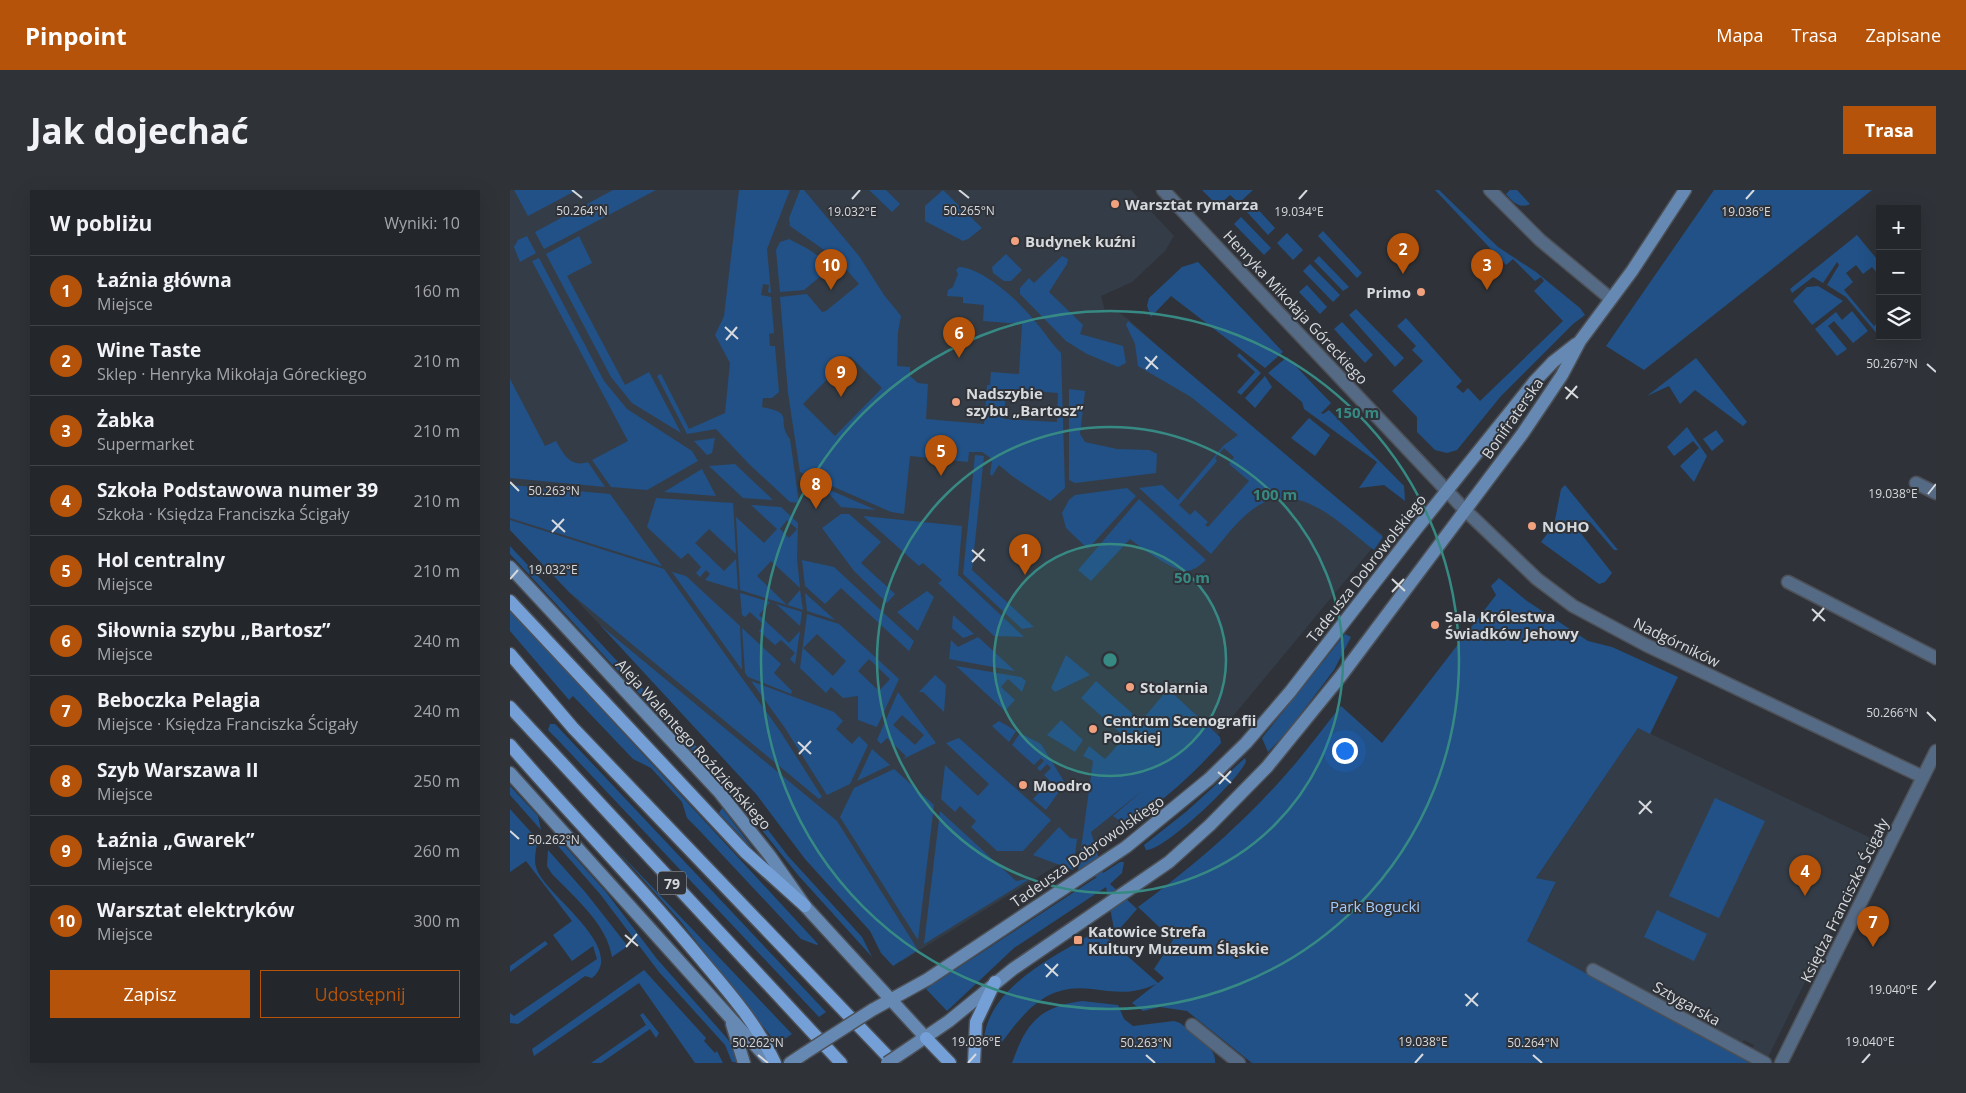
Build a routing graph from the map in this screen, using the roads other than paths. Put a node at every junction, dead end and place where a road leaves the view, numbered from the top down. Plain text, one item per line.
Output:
1 (1163, 190) edge
2 (1490, 190) edge
3 (1685, 190) edge
4 (1611, 299) junction
5 (1580, 341) junction
6 (1916, 483) dead end
7 (1447, 491) junction
8 (1936, 493) edge
9 (1465, 510) junction
10 (510, 567) edge
11 (1788, 582) dead end
12 (510, 601) edge
13 (510, 654) edge
14 (1936, 658) edge
15 (510, 708) edge
16 (510, 745) edge
17 (1936, 751) edge
18 (510, 773) edge
19 (1923, 777) junction
20 (805, 906) junction
21 (1593, 970) dead end
22 (995, 982) junction
23 (891, 999) junction
24 (730, 1017) junction
25 (1192, 1025) dead end
26 (926, 1038) junction
27 (744, 1063) edge
28 (773, 1063) edge
29 (790, 1063) edge
30 (841, 1063) edge
31 (887, 1063) edge
32 (894, 1063) edge
33 (950, 1063) edge
34 (974, 1063) edge
35 (1239, 1063) edge
36 (1765, 1063) edge
37 (1781, 1063) edge

1 - 7 street, Henryka Mikołaja Góreckiego
2 - 4 street
3 - 4 street, Bonifraterska
4 - 5 street, Bonifraterska
5 - 7 street, Bonifraterska
5 - 9 street, Bonifraterska
6 - 8 street
7 - 9 street, Nadgórników
7 - 23 street, Tadeusza Dobrowolskiego
9 - 19 street, Nadgórników
9 - 22 street
10 - 20 street, Aleja Walentego Roździeńskiego
11 - 14 street
12 - 20 main road
13 - 32 main road, 79
15 - 30 main road, 79
16 - 28 main road
17 - 19 street, Księdza Franciszka Ścigały
18 - 24 street
19 - 37 street, Księdza Franciszka Ścigały
20 - 23 street, Aleja Walentego Roździeńskiego
21 - 36 street, Sztygarska
22 - 26 street
22 - 34 main road
23 - 26 street, Aleja Walentego Roździeńskiego
23 - 29 street, Tadeusza Dobrowolskiego, bridge
24 - 27 street
24 - 28 street
25 - 35 street
26 - 31 street, bridge
26 - 33 main road

